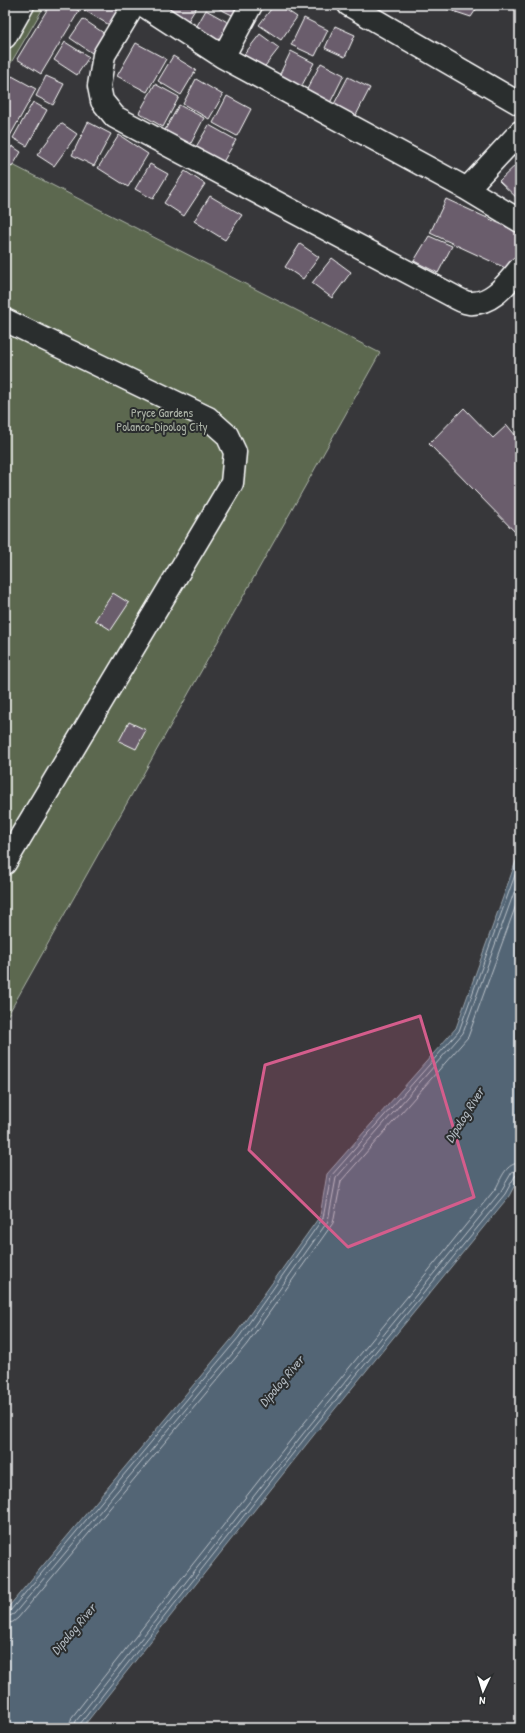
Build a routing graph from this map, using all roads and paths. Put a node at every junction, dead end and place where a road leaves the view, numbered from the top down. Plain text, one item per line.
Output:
1 (134, 5) edge
2 (143, 5) edge
3 (251, 5) edge
4 (349, 5) edge
5 (15, 10) edge
6 (5, 37) edge
7 (223, 57) junction
8 (520, 104) edge
9 (520, 132) edge
10 (467, 189) junction
11 (520, 221) edge
12 (520, 268) edge
13 (5, 320) edge
14 (5, 862) edge

1 - 12 street
2 - 7 street
3 - 7 street
4 - 8 street
5 - 6 street
7 - 10 street
9 - 10 street
10 - 11 street
13 - 14 street

